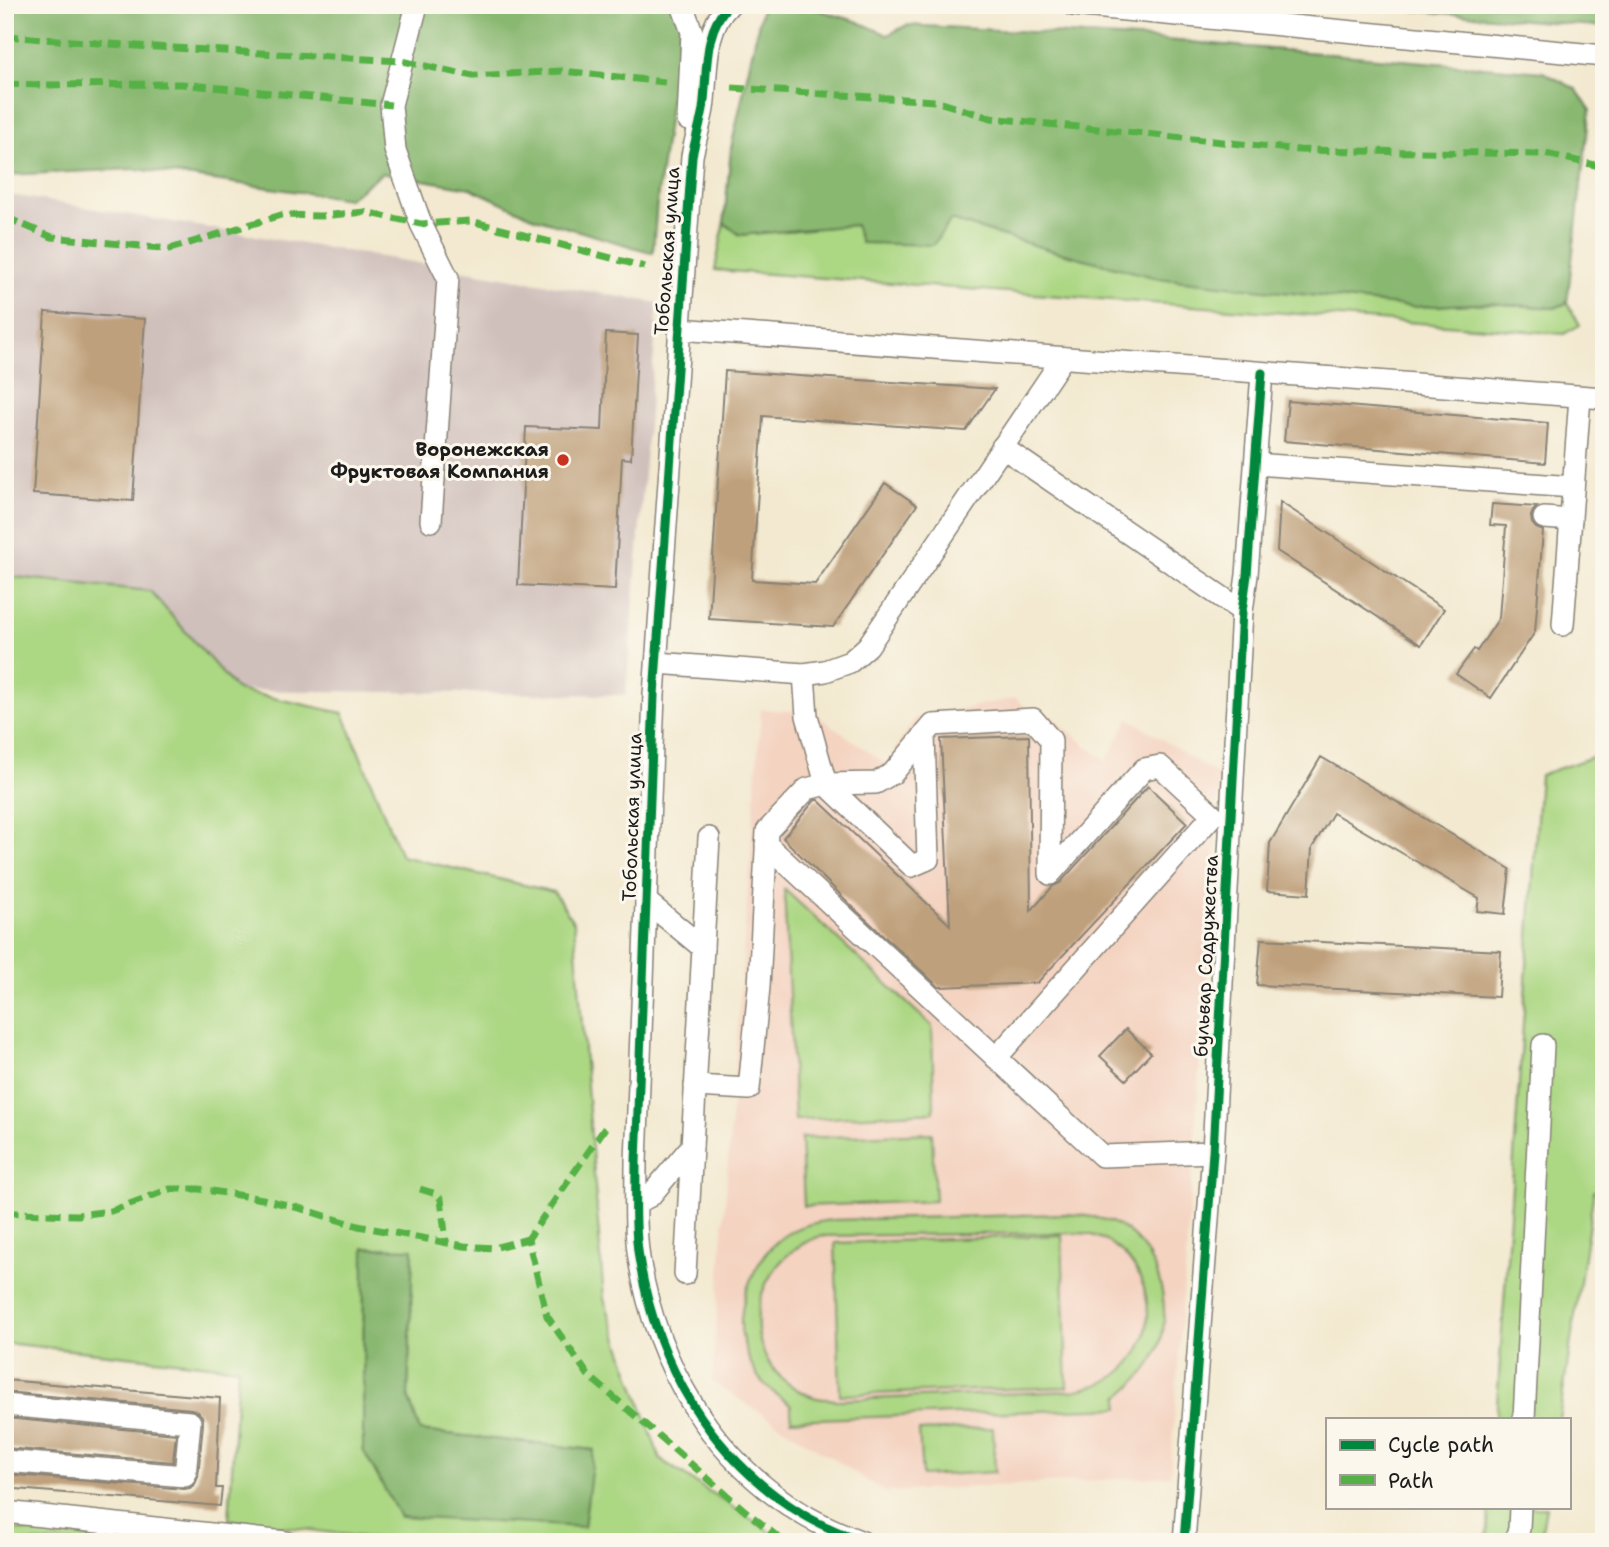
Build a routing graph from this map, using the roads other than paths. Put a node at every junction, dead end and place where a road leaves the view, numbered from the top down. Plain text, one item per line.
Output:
1 (417, 5) edge
2 (682, 5) edge
3 (729, 5) edge
4 (1073, 5) edge
5 (1604, 57) edge
6 (692, 156) junction
7 (679, 329) junction
8 (1063, 358) junction
9 (1262, 373) junction
10 (1580, 397) junction
11 (1604, 398) edge
12 (1002, 447) junction
13 (1255, 464) junction
14 (1573, 487) junction
15 (1544, 518) dead end
16 (1571, 520) junction
17 (430, 521) dead end
18 (1242, 611) junction
19 (1563, 625) dead end
20 (657, 663) junction
21 (804, 674) junction
22 (924, 735) junction
23 (827, 784) junction
24 (709, 838) dead end
25 (766, 844) junction
26 (646, 901) junction
27 (703, 948) junction
28 (1543, 1045) dead end
29 (996, 1058) junction
30 (695, 1086) junction
31 (692, 1146) junction
32 (1213, 1153) junction
33 (636, 1203) junction
34 (685, 1274) dead end
35 (5, 1405) edge
36 (1524, 1418) edge
37 (5, 1461) edge
38 (1520, 1508) edge
39 (5, 1512) edge
40 (286, 1542) edge
41 (862, 1542) edge
42 (1184, 1542) edge
43 (1515, 1542) edge

1 - 17 street
2 - 6 street
3 - 6 street, Тобольская улица
4 - 5 street
6 - 7 street, Тобольская улица
7 - 8 street
7 - 20 street, Тобольская улица
8 - 9 street
8 - 12 street
9 - 10 street
9 - 13 street, бульвар Содружества
10 - 11 street
10 - 14 street
12 - 18 street
12 - 21 street
13 - 14 street
13 - 18 street, бульвар Содружества
14 - 16 street
15 - 16 street
16 - 19 street
18 - 32 street, бульвар Содружества
20 - 21 street
20 - 26 street, Тобольская улица
21 - 23 street
22 - 23 street
22 - 23 street
22 - 29 street
23 - 25 street
24 - 27 street
25 - 29 street
25 - 30 street
26 - 27 street
26 - 33 street, Тобольская улица
27 - 30 street
28 - 36 street
29 - 32 street
30 - 31 street
31 - 33 street
31 - 34 street
32 - 42 street, бульвар Содружества
33 - 41 street, Тобольская улица
35 - 37 street
38 - 43 street
39 - 40 street

